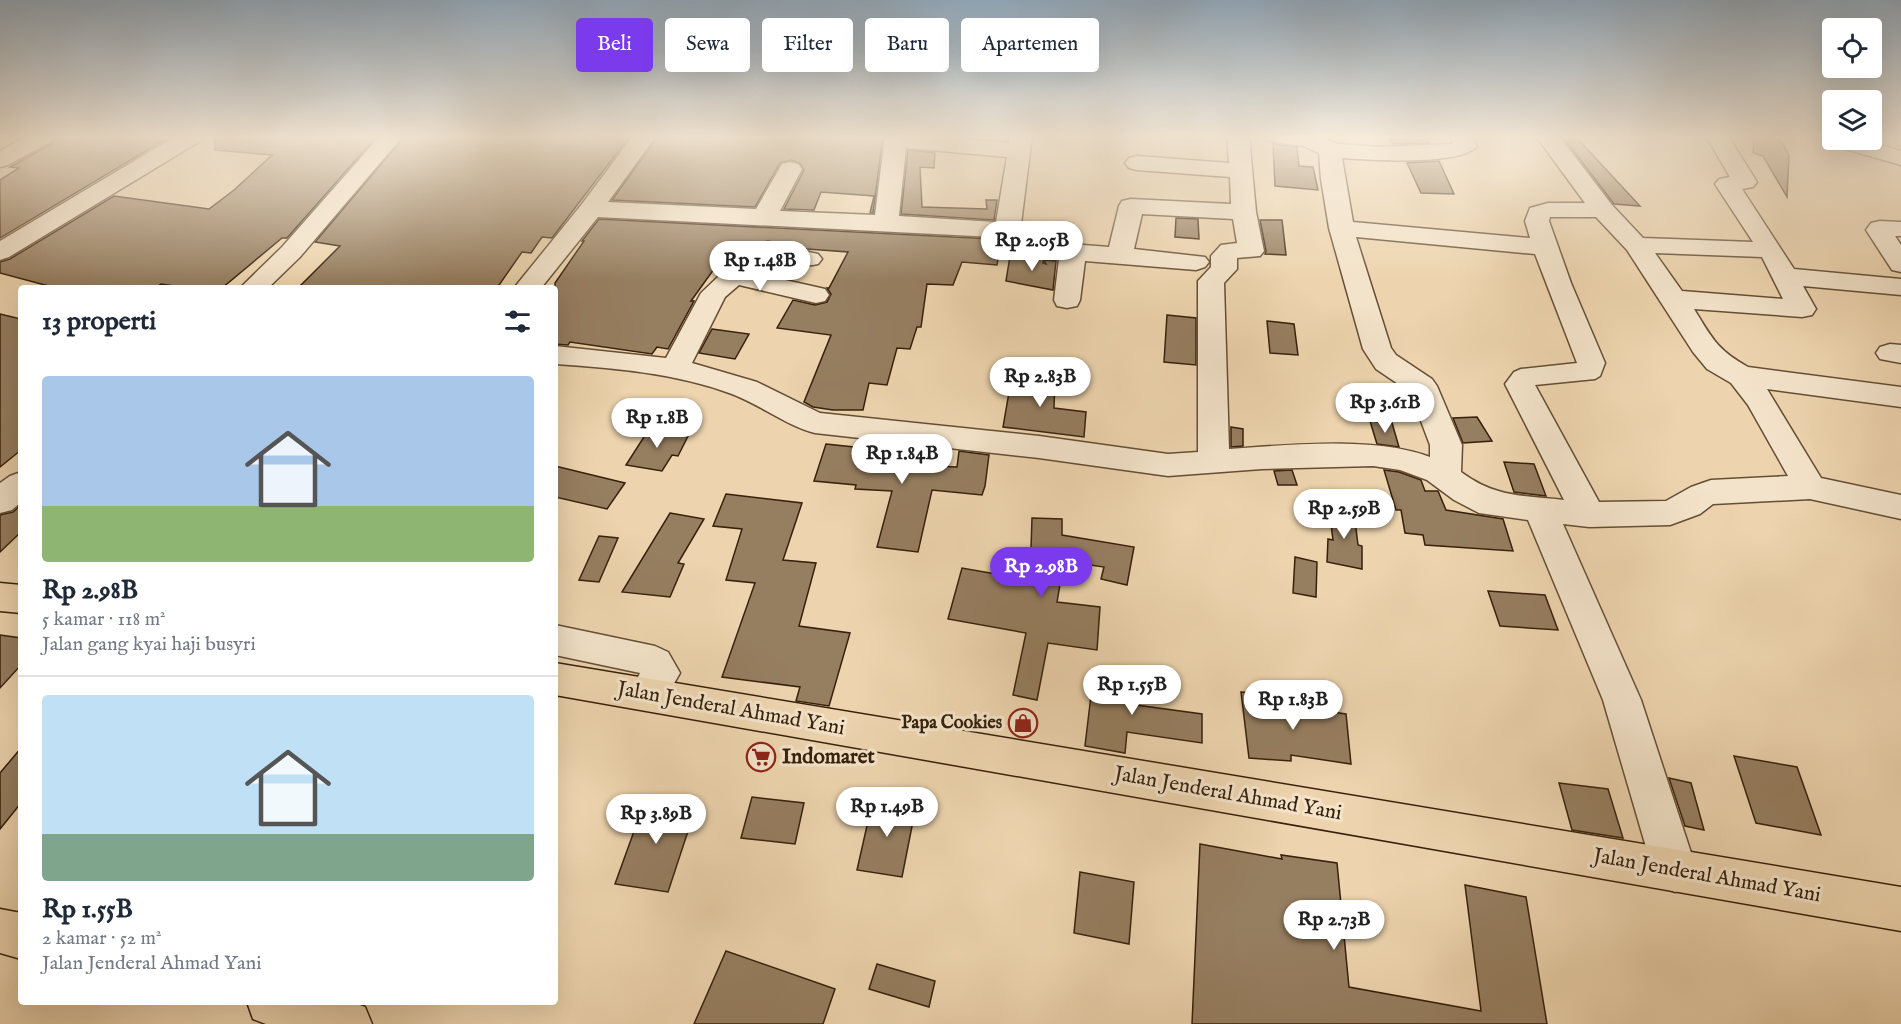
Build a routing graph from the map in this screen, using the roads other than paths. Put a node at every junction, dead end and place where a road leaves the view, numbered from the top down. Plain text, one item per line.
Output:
1 (113, 184) edge
2 (350, 184) edge
3 (610, 184) edge
4 (782, 184) edge
5 (891, 184) edge
6 (1014, 184) edge
7 (1242, 184) edge
8 (1332, 184) edge
9 (1583, 184) edge
10 (1729, 184) edge
11 (591, 209) junction
12 (1603, 210) junction
13 (1244, 212) junction
14 (764, 217) junction
15 (886, 223) junction
16 (1342, 228) junction
17 (1901, 229) edge
18 (1008, 230) junction
19 (1636, 245) junction
20 (1545, 247) junction
21 (1771, 250) junction
22 (0, 252) edge
23 (1073, 253) junction
24 (1120, 257) junction
25 (809, 259) dead end
26 (1196, 262) dead end
27 (1901, 264) edge
28 (734, 276) junction
29 (1785, 276) junction
30 (256, 285) edge
31 (529, 285) edge
32 (1901, 287) edge
33 (816, 295) dead end
34 (1674, 299) junction
35 (1067, 300) dead end
36 (558, 356) edge
37 (675, 368) junction
38 (1741, 376) junction
39 (1901, 397) edge
40 (1214, 462) junction
41 (1445, 477) junction
42 (18, 486) edge
43 (1810, 487) junction
44 (0, 501) edge
45 (1901, 507) edge
46 (1541, 511) junction
47 (1589, 515) junction
48 (0, 597) edge
49 (18, 599) edge
50 (558, 641) edge
51 (558, 679) edge
52 (648, 694) junction
53 (1676, 871) junction
54 (1901, 909) edge
55 (281, 1005) edge
56 (348, 1024) edge

1 - 22 street
2 - 30 street
3 - 11 street
4 - 14 street
5 - 15 street
6 - 18 street
7 - 13 street
8 - 16 street
9 - 12 street
10 - 21 street
11 - 14 street
11 - 31 street
12 - 19 street
12 - 20 street
13 - 24 street
13 - 40 street
14 - 15 street
15 - 18 street
16 - 20 street
16 - 41 street
17 - 27 street
18 - 23 street
19 - 21 street
19 - 34 street
20 - 47 street
21 - 29 street
23 - 24 street
23 - 35 street
24 - 26 street
25 - 28 street
28 - 33 street
28 - 37 street
29 - 32 street
29 - 34 street
34 - 38 street
36 - 37 street
37 - 40 street
38 - 39 street
38 - 43 street
40 - 41 street
41 - 46 street
42 - 44 street
43 - 45 street
43 - 47 street
46 - 47 street
46 - 53 street
48 - 49 main road
50 - 52 street
51 - 52 main road, Jalan Jenderal Ahmad Yani
52 - 53 main road, Jalan Jenderal Ahmad Yani
53 - 54 main road, Jalan Jenderal Ahmad Yani
55 - 56 main road

